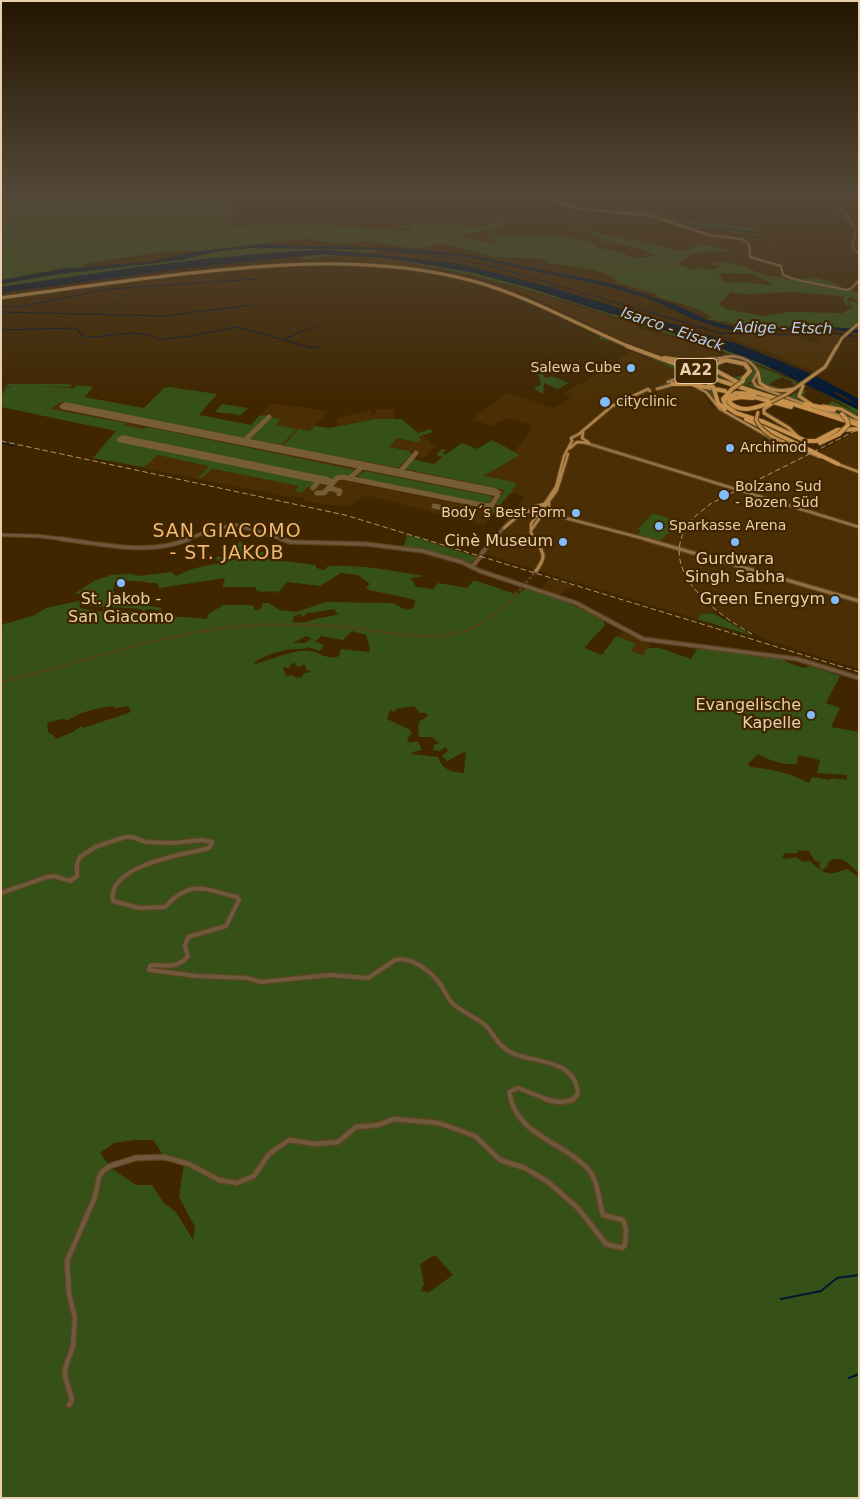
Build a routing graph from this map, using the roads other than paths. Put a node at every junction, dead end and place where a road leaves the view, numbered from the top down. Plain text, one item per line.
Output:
1 (265, 265) edge
2 (287, 265) edge
3 (368, 265) edge
4 (383, 265) edge
5 (777, 265) edge
6 (859, 280) edge
7 (1, 298) edge
8 (858, 326) edge
9 (649, 354) junction
10 (680, 366) junction
11 (758, 372) junction
12 (742, 380) junction
13 (672, 384) junction
14 (800, 387) junction
15 (655, 388) junction
16 (649, 390) junction
17 (731, 390) junction
18 (726, 391) dead end
19 (761, 399) junction
20 (771, 403) junction
21 (806, 406) junction
22 (820, 406) junction
23 (834, 410) junction
24 (742, 416) junction
25 (830, 416) junction
26 (859, 424) edge
27 (838, 432) junction
28 (583, 433) junction
29 (788, 438) junction
30 (577, 440) junction
31 (802, 440) junction
32 (589, 443) junction
33 (570, 448) junction
34 (805, 451) junction
35 (838, 464) junction
36 (859, 472) edge
37 (549, 502) junction
38 (532, 507) junction
39 (522, 509) junction
40 (542, 510) junction
41 (559, 515) junction
42 (533, 520) junction
43 (859, 527) edge
44 (504, 528) junction
45 (531, 531) junction
46 (1, 535) edge
47 (472, 567) junction
48 (536, 571) tunnel mouth
49 (859, 601) edge
50 (859, 678) edge
51 (1, 893) edge
52 (69, 1406) dead end

1 - 7 highway, A22
2 - 7 highway, A22
3 - 10 highway, A22
4 - 9 highway, A22
5 - 6 main road
8 - 14 highway
9 - 12 highway
9 - 21 highway, A22
10 - 24 highway
10 - 25 highway, A22
11 - 14 highway
11 - 15 main road, bridge
11 - 21 main road
12 - 17 highway, bridge
12 - 21 highway
13 - 15 main road
13 - 18 highway
13 - 34 main road
14 - 20 highway, bridge
14 - 22 highway
15 - 16 main road
16 - 28 main road
16 - 30 main road
17 - 19 highway
17 - 24 highway
19 - 20 highway
19 - 27 highway
20 - 31 highway
20 - 34 highway, bridge
21 - 23 highway
21 - 26 highway, A22
22 - 23 highway
22 - 26 highway
23 - 27 highway, bridge
24 - 25 highway
24 - 29 highway
24 - 31 highway
25 - 26 highway, A22
26 - 27 highway
27 - 29 highway
27 - 31 highway
28 - 30 main road
28 - 32 main road
29 - 35 highway
30 - 32 main road
30 - 33 main road
30 - 37 main road
32 - 33 main road
32 - 43 main road
33 - 37 main road
34 - 35 main road
35 - 36 main road
37 - 38 main road
37 - 40 main road
37 - 41 main road
38 - 39 street
38 - 40 street
39 - 40 street
39 - 44 street
40 - 41 main road
40 - 42 main road
40 - 45 main road
41 - 45 main road
41 - 49 main road
42 - 44 main road
42 - 45 main road
44 - 47 street
45 - 48 main road
46 - 47 street
47 - 50 street
51 - 52 street

